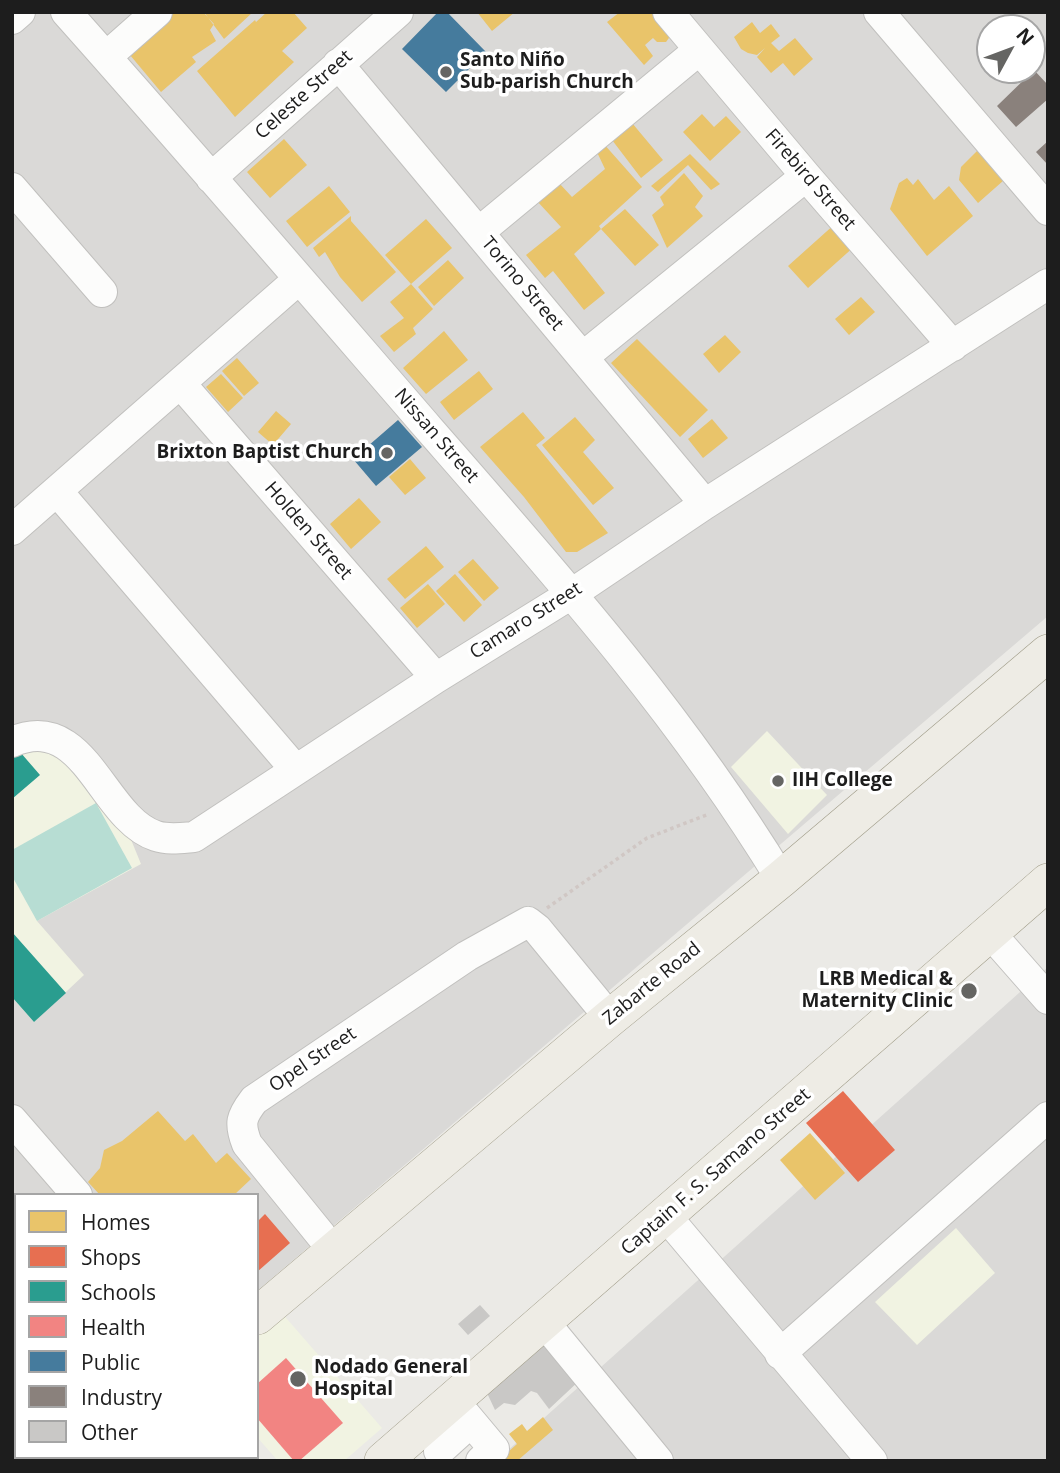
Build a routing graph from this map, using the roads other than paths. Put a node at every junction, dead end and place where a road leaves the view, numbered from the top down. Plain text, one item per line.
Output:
1 (20, 12) edge
2 (66, 12) edge
3 (157, 12) edge
4 (398, 12) edge
5 (668, 12) edge
6 (879, 12) edge
7 (12, 19) edge
8 (699, 50) junction
9 (106, 57) junction
10 (338, 64) junction
11 (806, 176) junction
12 (211, 178) junction
13 (12, 188) edge
14 (1048, 209) edge
15 (479, 232) junction
16 (299, 279) junction
17 (1048, 284) edge
18 (102, 292) dead end
19 (953, 346) junction
20 (583, 357) junction
21 (180, 383) junction
22 (57, 491) junction
23 (705, 504) junction
24 (12, 530) edge
25 (573, 593) junction
26 (1048, 653) edge
27 (436, 678) junction
28 (12, 742) edge
29 (295, 769) junction
30 (781, 879) junction
31 (1048, 882) edge
32 (990, 933) junction
33 (1048, 999) edge
34 (610, 1018) junction
35 (1048, 1117) edge
36 (12, 1120) edge
37 (75, 1193) edge
38 (666, 1216) junction
39 (333, 1250) junction
40 (259, 1314) edge
41 (544, 1322) junction
42 (780, 1354) junction
43 (462, 1411) junction
44 (436, 1447) edge
45 (383, 1461) edge
46 (481, 1461) edge
47 (658, 1461) edge
48 (872, 1461) edge

1 - 7 street
2 - 9 street, Nissan Street
3 - 9 street
4 - 10 street, Celeste Street
5 - 8 street, Firebird Street
6 - 14 street
8 - 11 street, Firebird Street
8 - 15 street
9 - 12 street, Nissan Street
10 - 12 street, Celeste Street
10 - 15 street, Torino Street
11 - 19 street, Firebird Street
11 - 20 street
12 - 16 street, Nissan Street
13 - 18 street
15 - 20 street, Torino Street
16 - 21 street
16 - 25 street, Nissan Street
17 - 19 street, Camaro Street
19 - 23 street, Camaro Street
20 - 23 street, Torino Street
21 - 22 street
21 - 27 street, Holden Street
22 - 24 street
22 - 29 street
23 - 25 street, Camaro Street
25 - 27 street, Camaro Street
25 - 30 street, Nissan Street
26 - 30 main road, Zabarte Road
27 - 29 street, Camaro Street
28 - 29 street, Camaro Street
30 - 34 main road, Zabarte Road
31 - 32 main road, Captain F. S. Samano Street
32 - 33 street
32 - 38 main road, Captain F. S. Samano Street
34 - 39 main road, Zabarte Road
34 - 39 street, Opel Street
35 - 42 street
36 - 37 street
38 - 41 main road, Captain F. S. Samano Street
38 - 42 street
39 - 40 main road, Zabarte Road
41 - 43 main road, Captain F. S. Samano Street
41 - 47 street
42 - 48 street
43 - 44 main road, Captain F. S. Samano Street
43 - 46 street
44 - 45 main road, Captain F. S. Samano Street

